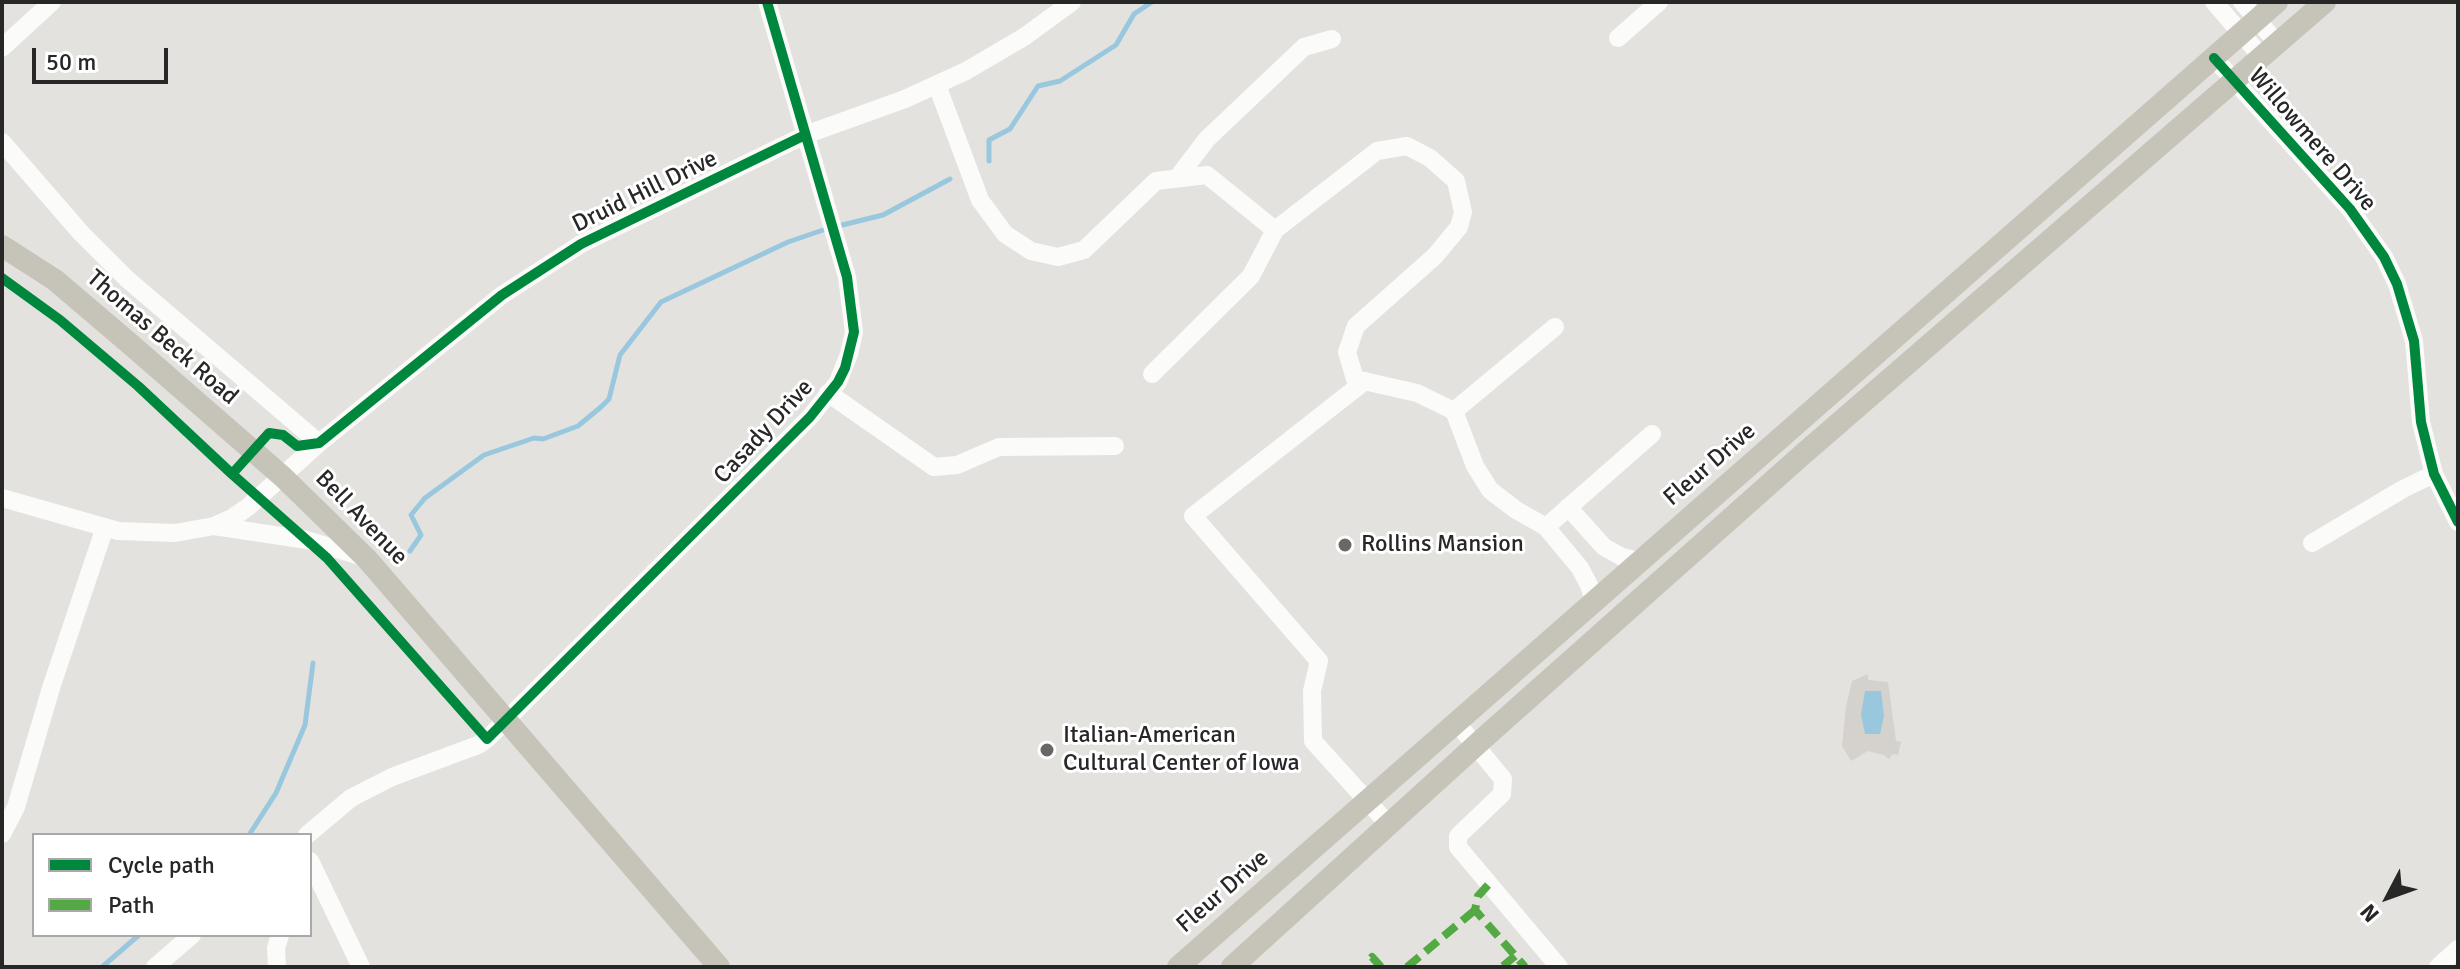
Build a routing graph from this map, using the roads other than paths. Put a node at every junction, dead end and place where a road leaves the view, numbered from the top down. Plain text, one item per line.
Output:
1 (52, 2) edge
2 (767, 2) edge
3 (1072, 2) edge
4 (1659, 2) edge
5 (2214, 2) edge
6 (2242, 2) edge
7 (2277, 2) edge
8 (2325, 2) edge
9 (2249, 27) junction
10 (1618, 38) dead end
11 (1332, 39) dead end
12 (2, 48) edge
13 (2269, 50) junction
14 (2214, 58) junction
15 (2234, 80) junction
16 (937, 85) junction
17 (805, 135) junction
18 (2, 142) edge
19 (1178, 177) junction
20 (1275, 230) junction
21 (2, 246) edge
22 (1555, 327) dead end
23 (1152, 374) dead end
24 (1365, 381) junction
25 (828, 393) junction
26 (1454, 411) junction
27 (1652, 434) dead end
28 (319, 443) junction
29 (1115, 446) dead end
30 (2434, 474) junction
31 (283, 477) junction
32 (2, 498) edge
33 (1568, 507) junction
34 (2458, 522) edge
35 (214, 526) junction
36 (105, 527) junction
37 (1546, 527) junction
38 (2312, 543) dead end
39 (1604, 547) junction
40 (367, 559) junction
41 (1639, 561) junction
42 (1580, 568) junction
43 (1594, 601) junction
44 (508, 720) junction
45 (1456, 722) junction
46 (1476, 745) junction
47 (1367, 800) junction
48 (1389, 825) junction
49 (310, 833) edge
50 (2, 834) edge
51 (312, 865) edge
52 (190, 937) edge
53 (279, 937) edge
54 (2458, 949) edge
55 (1182, 966) edge
56 (155, 967) edge
57 (277, 967) edge
58 (361, 967) edge
59 (719, 967) edge
60 (1232, 967) edge
61 (1559, 967) edge
62 (2438, 967) edge

1 - 12 street
2 - 17 street, Casady Drive
3 - 16 street, Druid Hill Drive
4 - 10 street
5 - 9 street, Willowmere Drive
6 - 9 street, Willowmere Drive
7 - 9 main road, Fleur Drive
8 - 13 main road
9 - 13 street, Willowmere Drive
9 - 14 main road, Fleur Drive
11 - 19 street
13 - 15 main road
14 - 15 street, Willowmere Drive
14 - 41 main road, Fleur Drive
15 - 30 street, Willowmere Drive
15 - 46 main road
16 - 17 street, Druid Hill Drive
16 - 19 street
17 - 25 street, Casady Drive
17 - 28 street, Druid Hill Drive
18 - 28 street, Bell Avenue
19 - 20 street
20 - 23 street
20 - 24 street
21 - 31 main road, Thomas Beck Road
22 - 26 street
24 - 26 street
24 - 47 street
25 - 29 street
25 - 44 street, Casady Drive
26 - 37 street
27 - 33 street
28 - 31 street, Bell Avenue
30 - 34 street, Willowmere Drive
30 - 38 street
31 - 35 street
31 - 40 main road, Bell Avenue
32 - 36 street
33 - 37 street
33 - 39 street
35 - 36 street
35 - 40 street
36 - 50 street
37 - 42 street
39 - 41 street
39 - 42 street
40 - 44 main road, Bell Avenue
41 - 43 main road, Fleur Drive
42 - 43 street
43 - 45 main road, Fleur Drive
44 - 49 street, Casady Drive
44 - 59 main road, Bell Avenue
45 - 46 street
45 - 47 main road, Fleur Drive
46 - 48 main road
46 - 61 street
47 - 48 street
47 - 55 main road, Fleur Drive
48 - 60 main road
51 - 58 street
52 - 56 street
53 - 57 street
54 - 62 street

